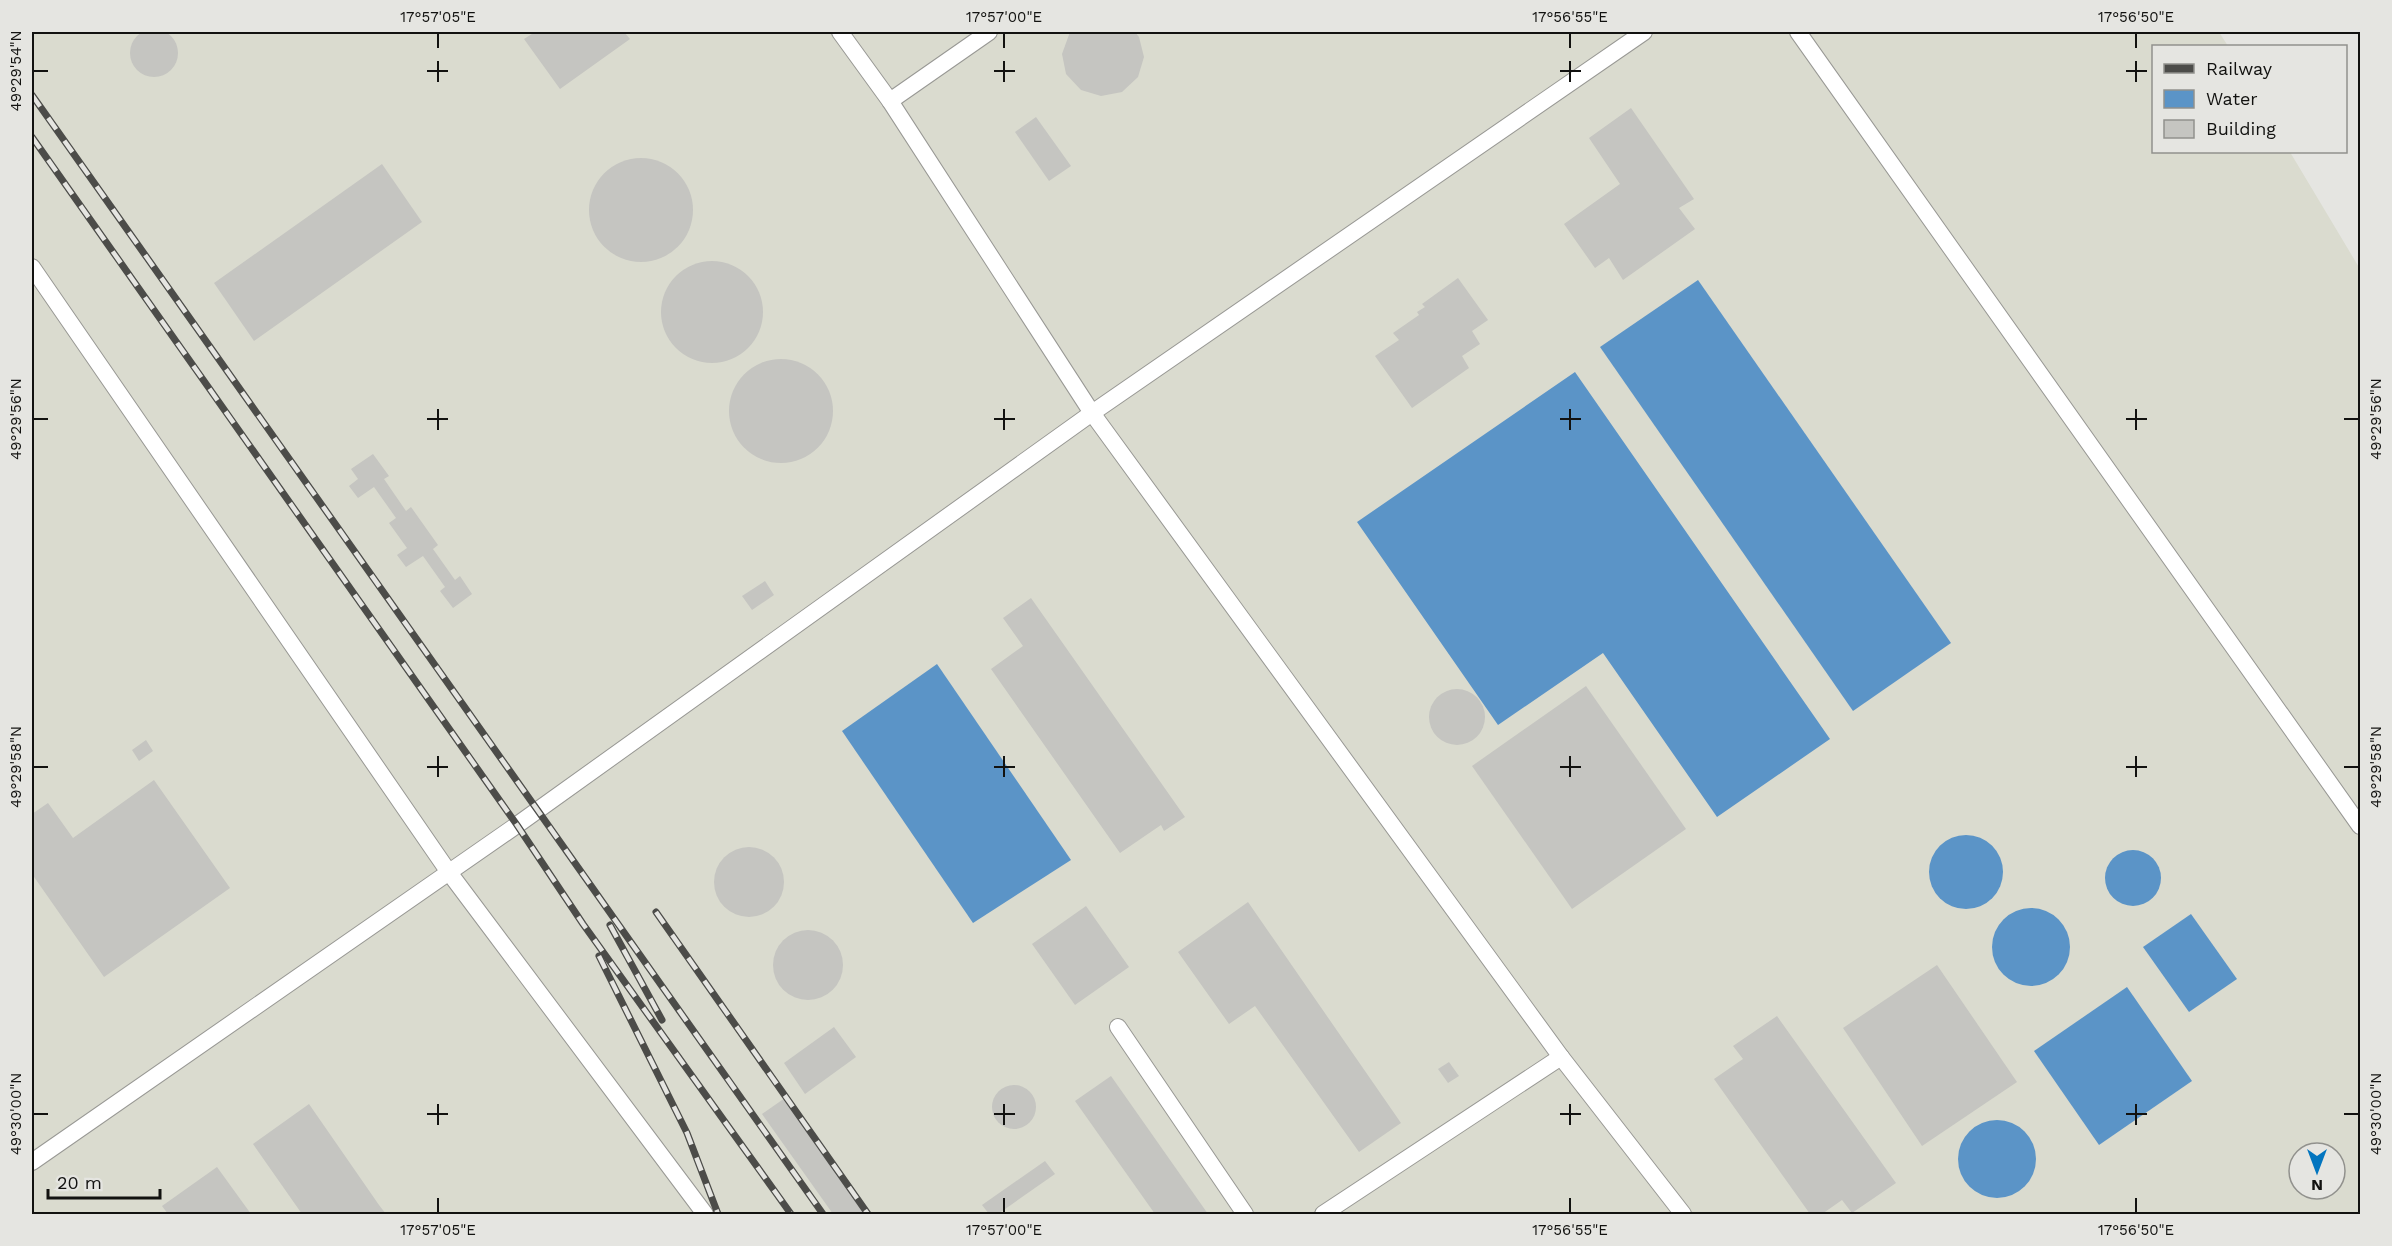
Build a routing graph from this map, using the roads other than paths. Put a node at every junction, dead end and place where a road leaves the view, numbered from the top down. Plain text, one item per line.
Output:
1 (840, 32) edge
2 (989, 32) edge
3 (1644, 32) edge
4 (1798, 32) edge
5 (890, 100) junction
6 (32, 267) edge
7 (1092, 413) junction
8 (2361, 826) edge
9 (448, 871) junction
10 (1118, 1027) dead end
11 (1561, 1058) junction
12 (32, 1162) edge
13 (705, 1215) edge
14 (1245, 1215) edge
15 (1323, 1215) edge
16 (1683, 1215) edge

1 - 5 lane
2 - 5 lane
3 - 7 lane
4 - 8 lane
5 - 7 lane
6 - 9 lane
7 - 9 lane
7 - 11 lane
9 - 12 lane
9 - 13 lane
10 - 14 lane
11 - 15 lane
11 - 16 lane

